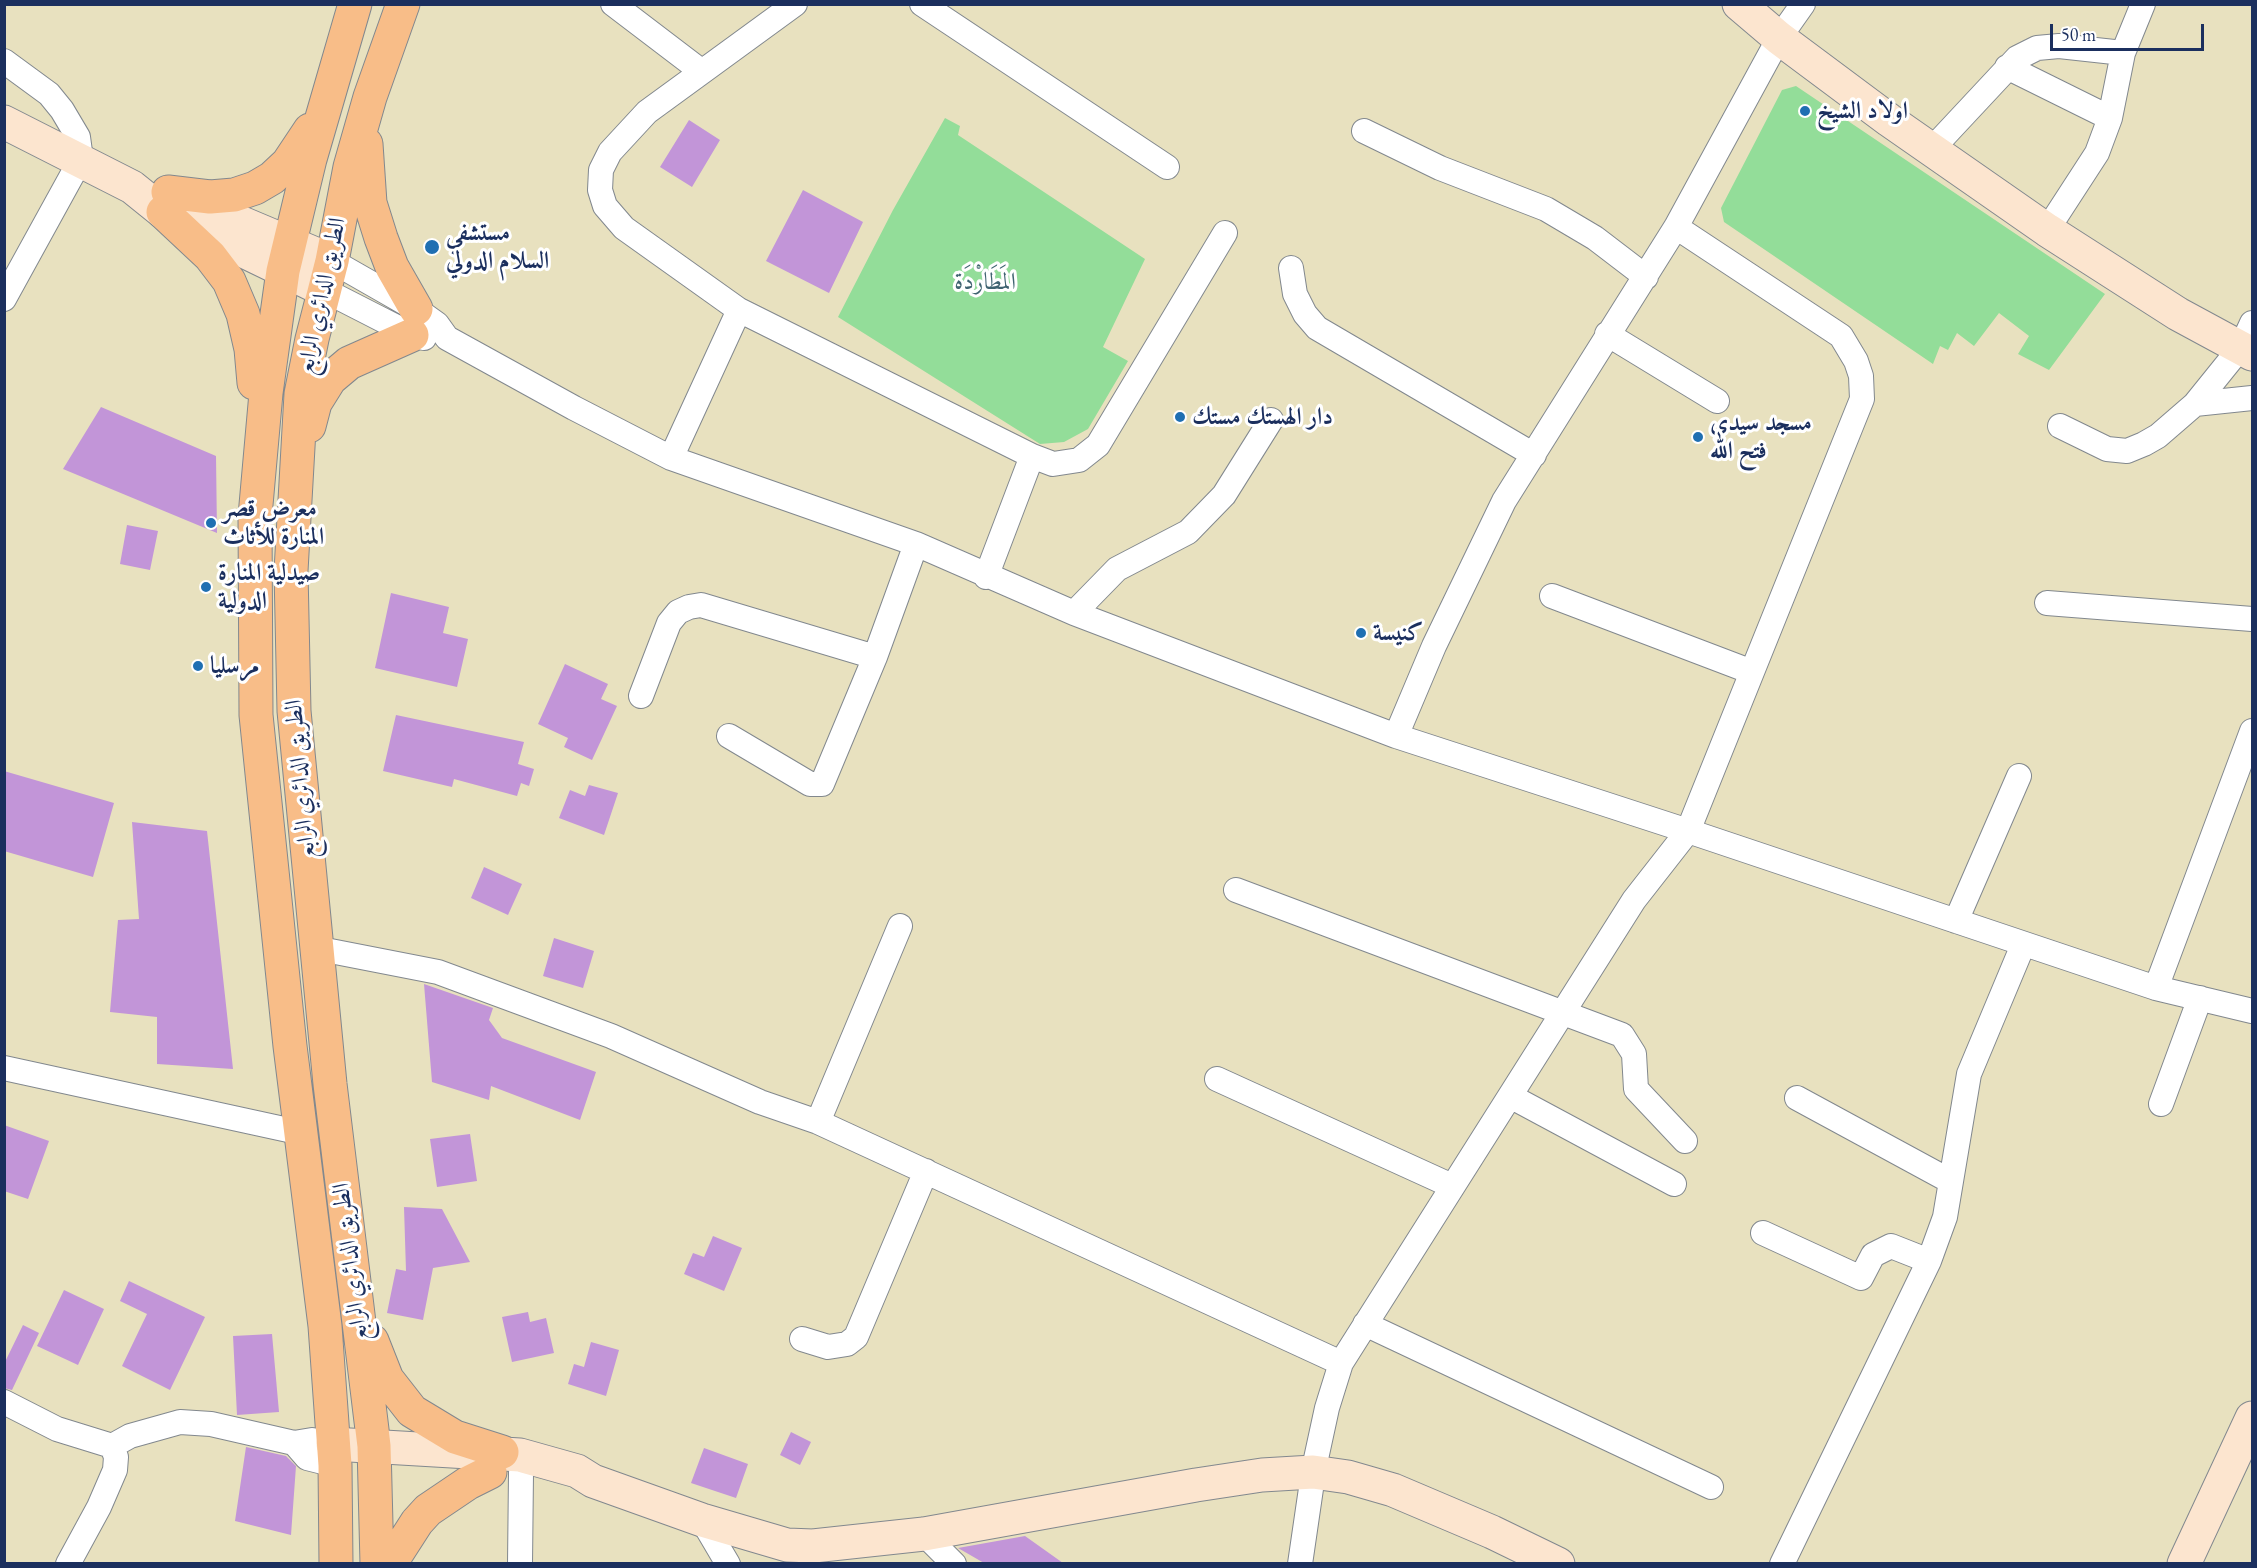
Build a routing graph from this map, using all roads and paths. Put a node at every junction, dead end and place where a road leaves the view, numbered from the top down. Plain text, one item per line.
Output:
1 (355, 4) edge
2 (403, 4) edge
3 (613, 4) edge
4 (795, 4) edge
5 (921, 4) edge
6 (1739, 4) edge
7 (1803, 4) edge
8 (2143, 4) edge
9 (1779, 38) junction
10 (2123, 53) junction
11 (4, 61) edge
12 (2007, 67) junction
13 (701, 71) junction
14 (370, 97) junction
15 (326, 102) junction
16 (2110, 118) junction
17 (4, 122) edge
18 (1364, 131) dead end
19 (1932, 149) junction
20 (81, 159) junction
21 (1167, 167) dead end
22 (165, 202) junction
23 (1676, 227) junction
24 (2047, 230) junction
25 (1225, 233) dead end
26 (286, 256) junction
27 (1291, 268) dead end
28 (328, 275) junction
29 (1646, 277) junction
30 (4, 299) edge
31 (739, 310) junction
32 (414, 322) junction
33 (1607, 334) junction
34 (2249, 342) edge
35 (2253, 398) edge
36 (1717, 401) dead end
37 (2195, 404) junction
38 (1271, 420) dead end
39 (2060, 426) dead end
40 (1534, 455) junction
41 (1032, 456) junction
42 (259, 457) junction
43 (671, 458) junction
44 (297, 459) junction
45 (916, 544) junction
46 (986, 577) junction
47 (1552, 596) dead end
48 (2047, 603) dead end
49 (1074, 613) junction
50 (2253, 619) edge
51 (875, 657) junction
52 (1752, 672) junction
53 (641, 696) dead end
54 (2253, 731) edge
55 (729, 736) dead end
56 (1396, 736) junction
57 (2019, 776) dead end
58 (1688, 831) junction
59 (1236, 890) dead end
60 (1956, 921) junction
61 (900, 926) dead end
62 (2023, 945) junction
63 (315, 948) junction
64 (2156, 988) junction
65 (2200, 998) junction
66 (2253, 1011) edge
67 (1563, 1014) junction
68 (4, 1068) edge
69 (1217, 1079) dead end
70 (1510, 1096) junction
71 (1797, 1098) dead end
72 (2161, 1104) dead end
73 (818, 1122) junction
74 (302, 1133) junction
75 (1685, 1141) dead end
76 (926, 1171) junction
77 (1950, 1181) junction
78 (1674, 1184) dead end
79 (1452, 1186) junction
80 (1763, 1233) dead end
81 (1929, 1261) junction
82 (355, 1296) junction
83 (1365, 1324) junction
84 (802, 1339) dead end
85 (1341, 1363) junction
86 (4, 1402) edge
87 (2250, 1433) edge
88 (112, 1446) junction
89 (334, 1455) junction
90 (375, 1458) junction
91 (504, 1466) junction
92 (1313, 1472) junction
93 (1711, 1487) dead end
94 (702, 1520) junction
95 (924, 1534) junction
96 (68, 1563) edge
97 (336, 1563) edge
98 (377, 1563) edge
99 (390, 1563) edge
100 (520, 1563) edge
101 (728, 1563) edge
102 (954, 1563) edge
103 (1300, 1563) edge
104 (1558, 1563) edge
105 (1782, 1563) edge
106 (2184, 1563) edge

1 - 15 main road, الطريق الدائري الرابع
2 - 14 main road, الطريق الدائري الرابع
3 - 13 street
4 - 13 street
5 - 21 street
6 - 9 street
7 - 9 street
8 - 10 street
9 - 19 street
9 - 23 street
10 - 12 street
10 - 16 street
11 - 20 street
12 - 16 street
12 - 19 street
13 - 31 street
14 - 28 main road, الطريق الدائري الرابع
14 - 32 main road
15 - 22 main road
15 - 26 main road, الطريق الدائري الرابع
16 - 24 street
17 - 20 street
18 - 29 street
19 - 24 street
20 - 22 street
20 - 30 street
22 - 26 street
22 - 42 main road
23 - 29 street
23 - 52 street
24 - 34 street
25 - 41 street
26 - 28 street
26 - 42 main road, الطريق الدائري الرابع
27 - 40 street
28 - 32 street
28 - 44 main road, الطريق الدائري الرابع
29 - 33 street
31 - 41 street
31 - 43 street
32 - 43 street
32 - 44 main road
33 - 36 street
33 - 40 street
34 - 37 street
35 - 37 street
37 - 39 street
38 - 49 street
40 - 56 street
41 - 46 street
42 - 74 main road, الطريق الدائري الرابع
43 - 45 street
44 - 63 main road, الطريق الدائري الرابع
45 - 46 street
45 - 51 street
46 - 49 street
47 - 52 street
48 - 50 street
49 - 56 street
51 - 53 street
51 - 55 street
52 - 58 street
54 - 64 street
56 - 58 street
57 - 60 street
58 - 60 street
58 - 67 street
59 - 67 street
60 - 62 street
61 - 73 street
62 - 64 street
62 - 77 street
63 - 73 street
63 - 82 main road, الطريق الدائري الرابع
64 - 65 street
65 - 66 street
65 - 72 street
67 - 70 street
67 - 75 street
68 - 74 street
69 - 79 street
70 - 78 street
70 - 79 street
71 - 77 street
73 - 76 street
74 - 89 main road, الطريق الدائري الرابع
76 - 84 street
76 - 85 street
77 - 81 street
79 - 83 street
80 - 81 street
81 - 105 street
82 - 90 main road, الطريق الدائري الرابع
82 - 91 main road
83 - 85 street
83 - 93 street
85 - 92 street
86 - 88 street
87 - 106 street
88 - 89 street
88 - 96 street
89 - 90 street
89 - 97 main road, الطريق الدائري الرابع
90 - 91 street
90 - 98 main road, الطريق الدائري الرابع
91 - 94 street
91 - 99 main road
91 - 100 street
92 - 95 street
92 - 103 street
92 - 104 street
94 - 95 street
94 - 101 street
95 - 102 street

